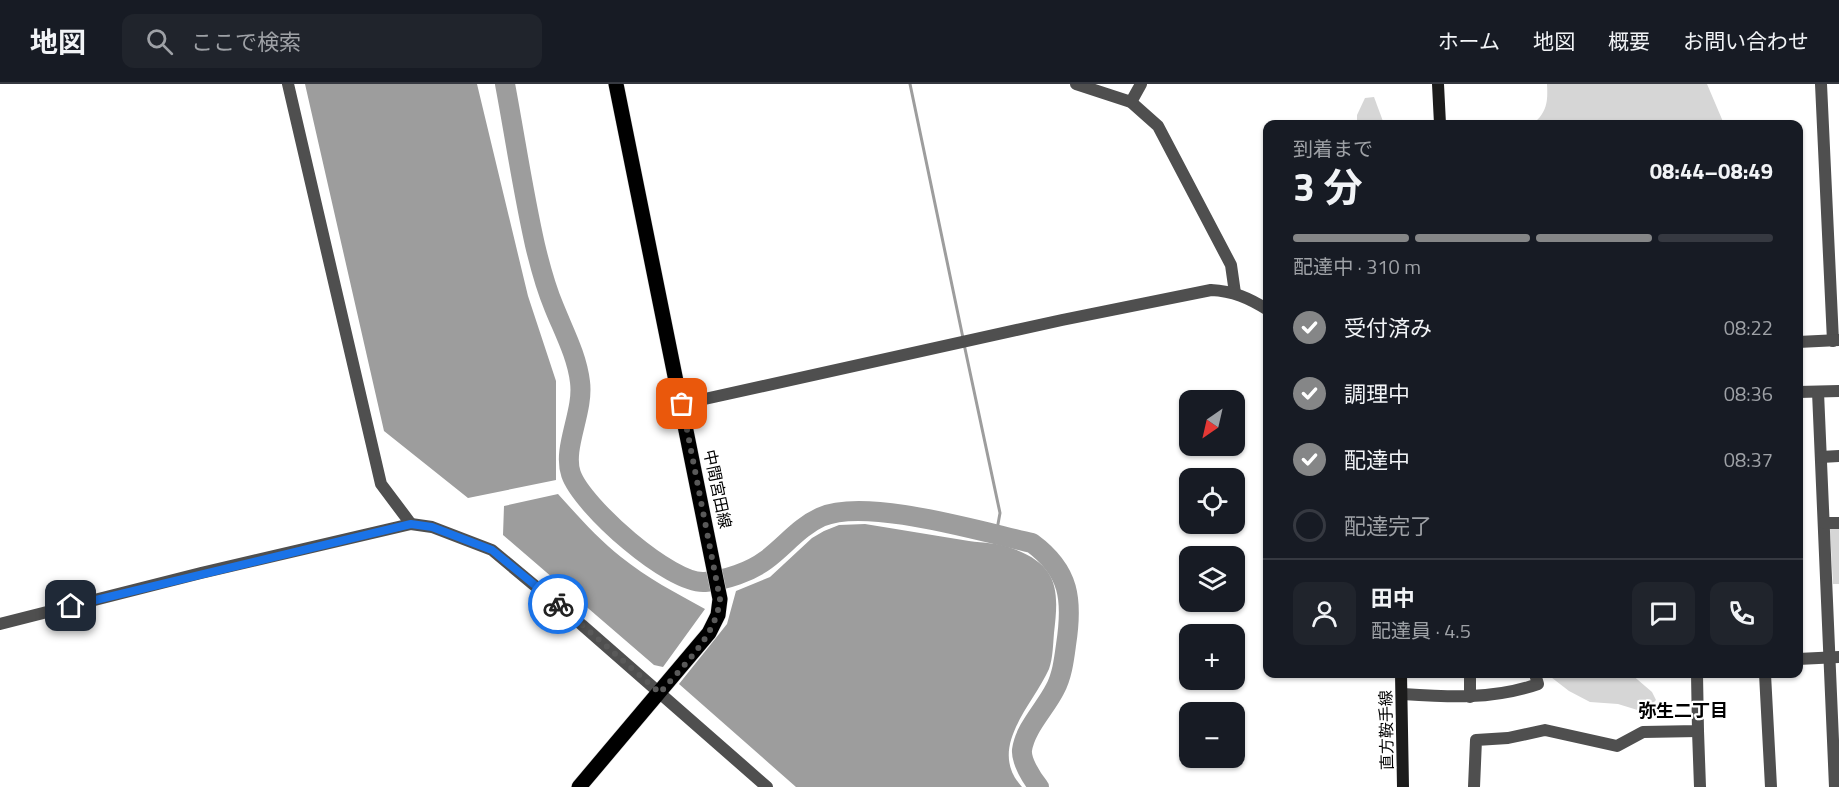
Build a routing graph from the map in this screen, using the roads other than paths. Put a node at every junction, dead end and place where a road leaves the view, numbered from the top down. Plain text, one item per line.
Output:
1 (288, 84) edge
2 (616, 84) edge
3 (1076, 84) edge
4 (1141, 84) edge
5 (1438, 84) edge
6 (1821, 84) edge
7 (1131, 102) junction
8 (1440, 120) edge
9 (1235, 293) junction
10 (1263, 307) edge
11 (1836, 341) edge
12 (1803, 342) edge
13 (1839, 391) edge
14 (1803, 392) edge
15 (1818, 392) junction
16 (682, 404) junction
17 (1839, 456) edge
18 (1821, 457) junction
19 (1824, 523) junction
20 (1839, 523) edge
21 (411, 524) junction
22 (1833, 591) edge
23 (0, 624) edge
24 (1834, 658) edge
25 (1803, 659) edge
26 (1401, 678) edge
27 (1470, 678) edge
28 (1536, 678) edge
29 (1697, 678) edge
30 (1765, 678) edge
31 (660, 693) junction
32 (1402, 694) junction
33 (1470, 697) junction
34 (1836, 723) edge
35 (1698, 731) junction
36 (579, 787) edge
37 (767, 787) edge
38 (1403, 787) edge
39 (1474, 787) edge
40 (1700, 787) edge
41 (1771, 787) edge
42 (1835, 787) edge

1 - 21 street
2 - 16 main road, 中間宮田線
3 - 7 street
4 - 7 street
5 - 8 main road
6 - 11 street
7 - 9 street
9 - 10 street
9 - 16 street
11 - 12 street
13 - 15 street
14 - 15 street
15 - 18 street
16 - 31 main road, 中間宮田線
17 - 18 street
18 - 19 street
19 - 20 street
19 - 22 street
21 - 23 street
21 - 31 street
22 - 24 street
24 - 25 street
24 - 34 street
26 - 32 main road, 直方鞍手線
27 - 33 street
28 - 33 street
29 - 35 street
30 - 41 street
31 - 36 main road, 中間宮田線
31 - 37 street
32 - 33 street
32 - 38 main road, 直方鞍手線
34 - 42 street
35 - 39 street
35 - 40 street

